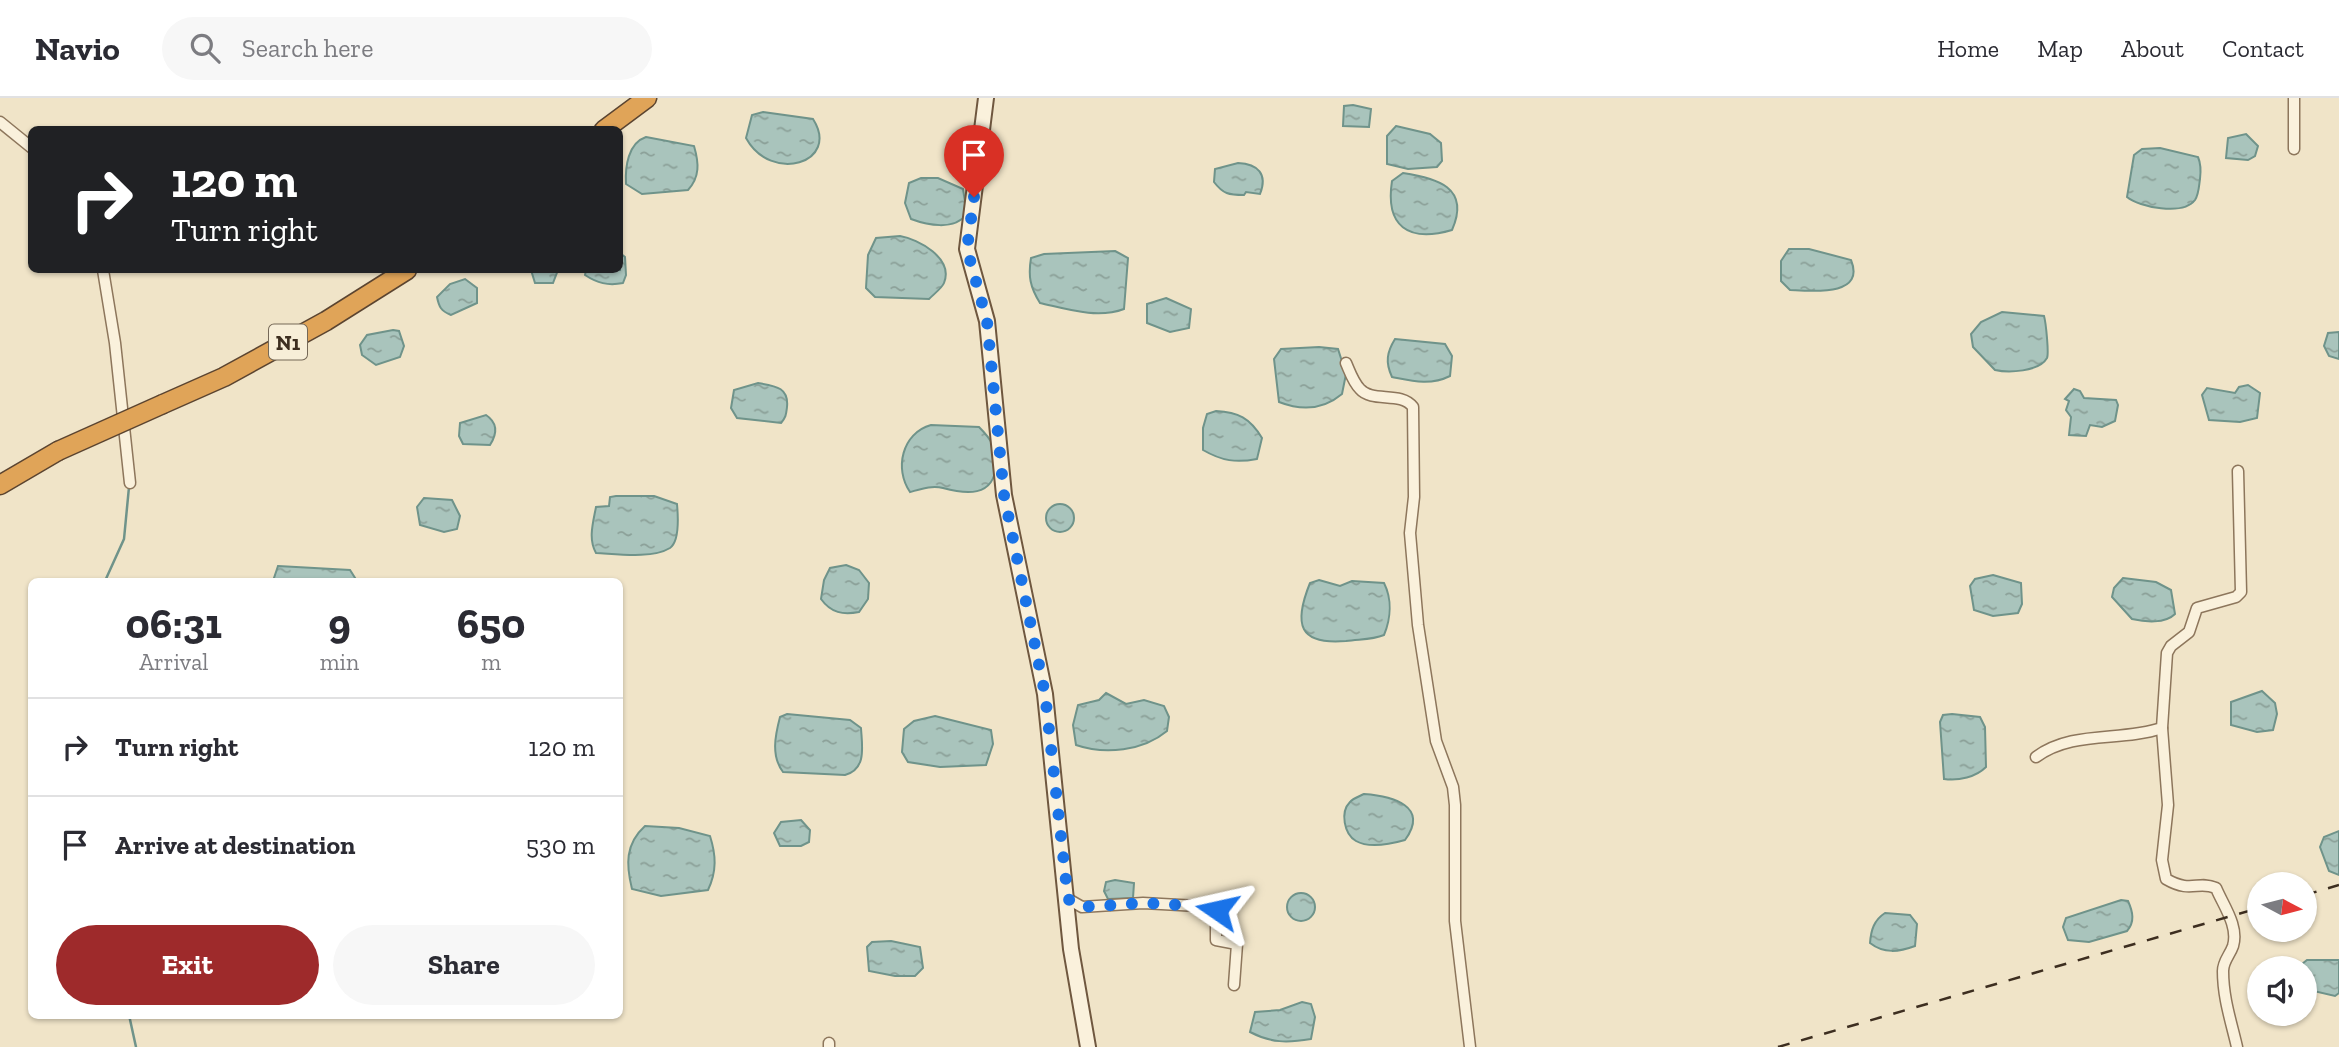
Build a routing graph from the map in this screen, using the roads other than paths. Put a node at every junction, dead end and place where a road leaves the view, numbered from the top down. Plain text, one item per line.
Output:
1 (647, 98) edge
2 (986, 98) edge
3 (2294, 98) edge
4 (0, 122) edge
5 (609, 126) edge
6 (28, 145) edge
7 (2294, 149) dead end
8 (103, 273) edge
9 (402, 273) edge
10 (1346, 363) dead end
11 (2238, 471) dead end
12 (130, 483) dead end
13 (0, 485) edge
14 (2162, 728) junction
15 (2036, 757) dead end
16 (1068, 899) junction
17 (1234, 985) dead end
18 (1088, 1047) edge
19 (1470, 1047) edge
20 (2237, 1047) edge

1 - 5 highway
2 - 16 street
3 - 7 street
4 - 6 street
8 - 12 street
9 - 13 highway, N1, bridge
10 - 19 street
11 - 14 street
14 - 15 street
14 - 20 street
16 - 17 street
16 - 18 street

